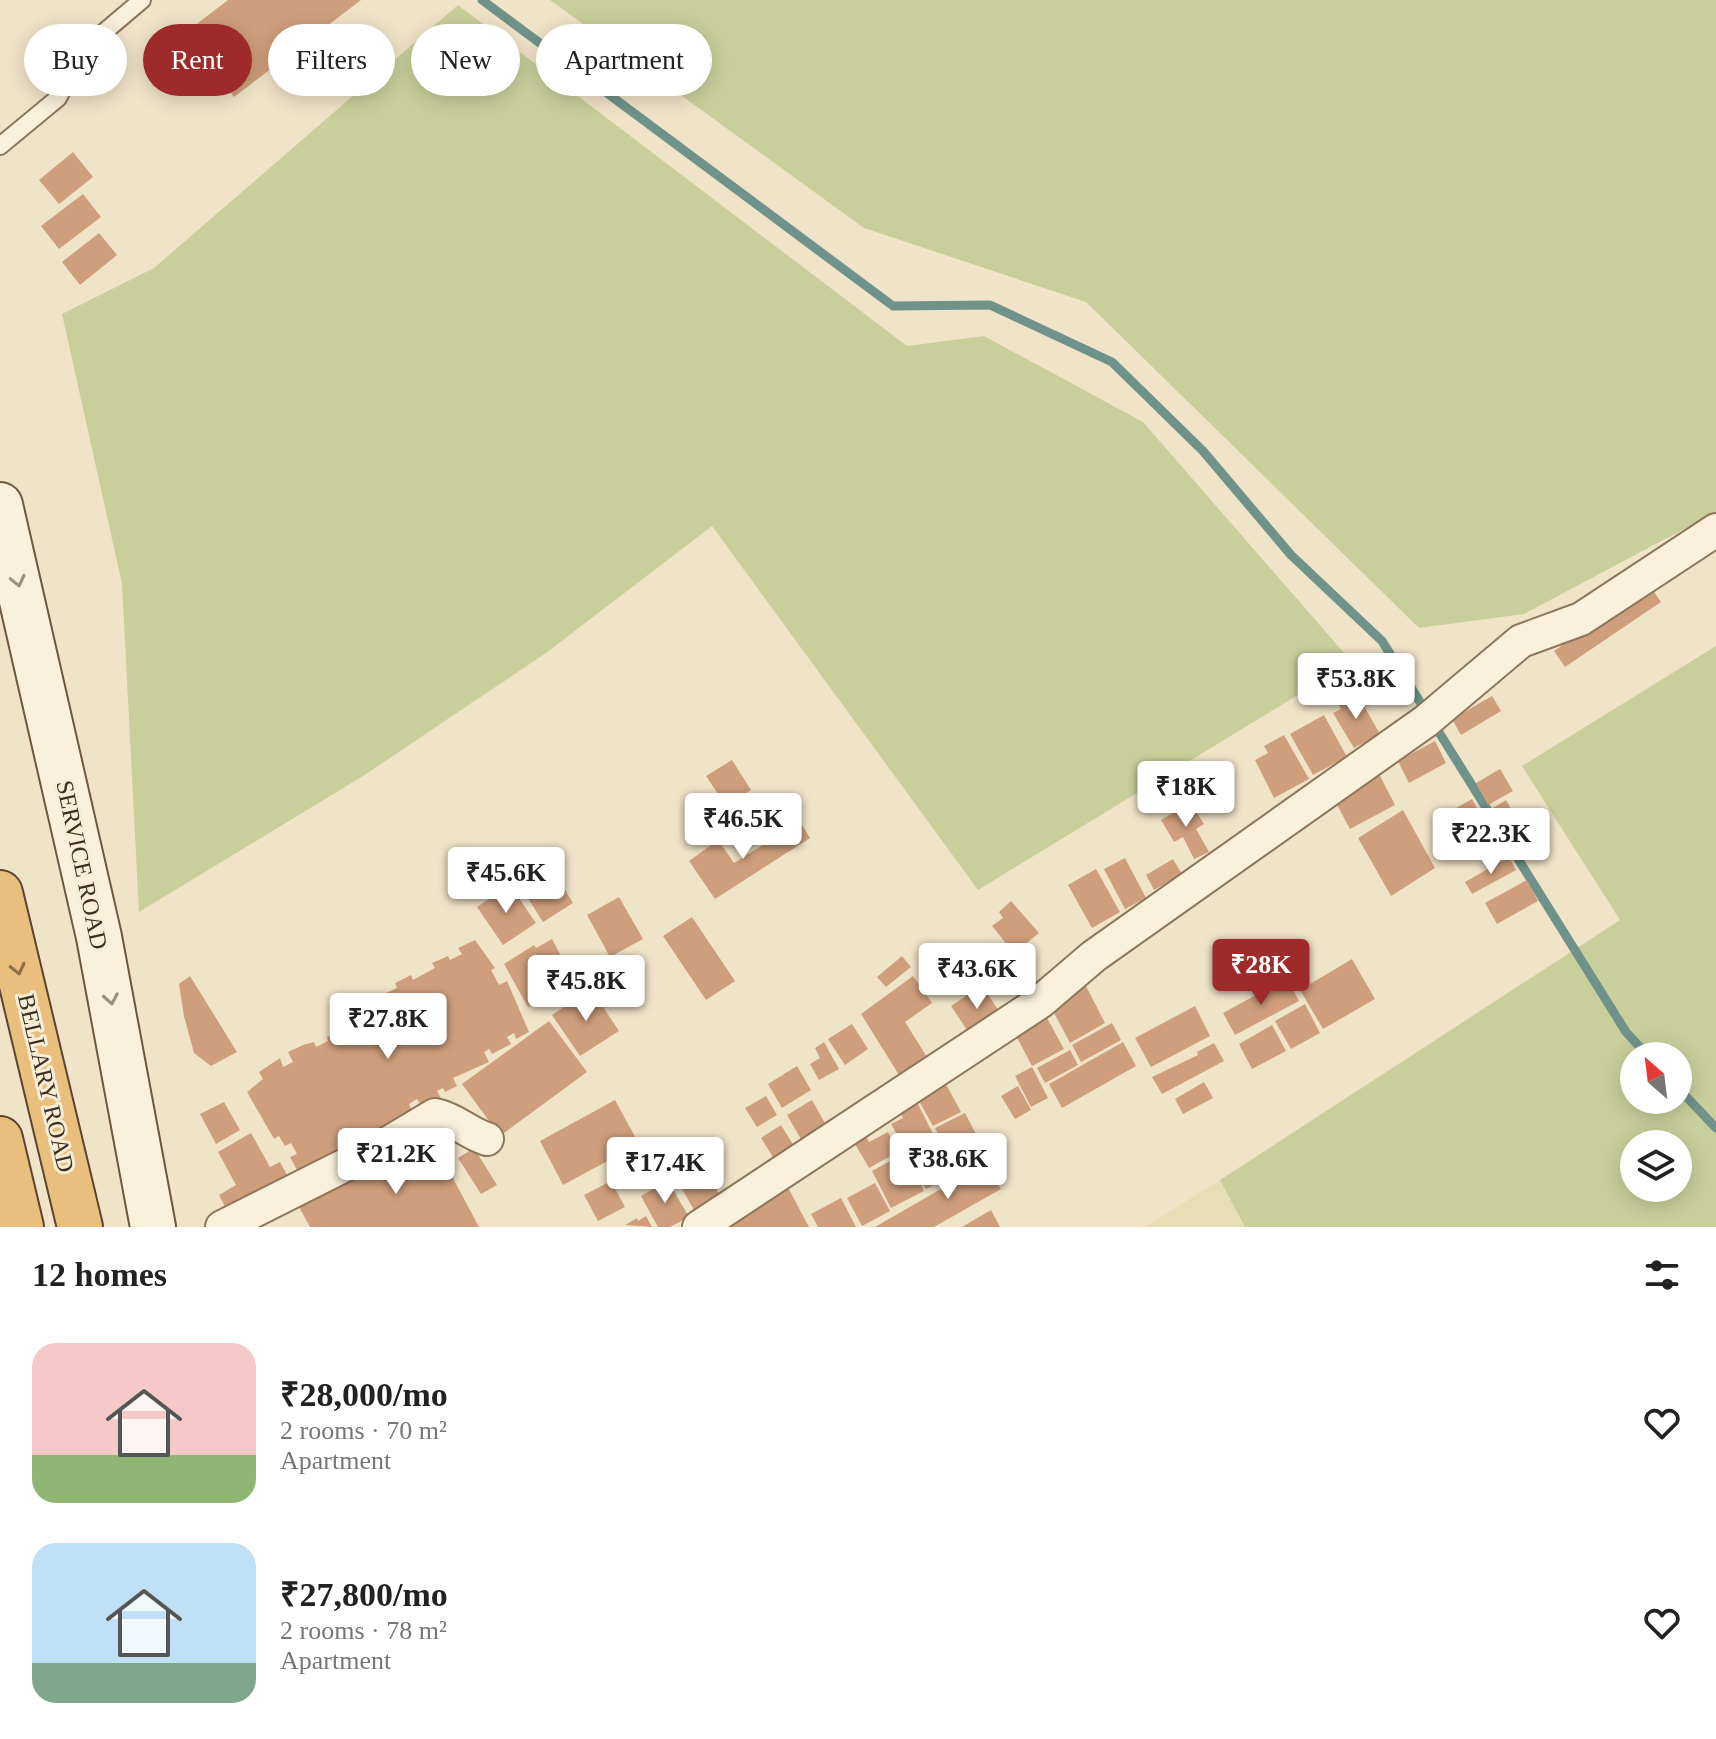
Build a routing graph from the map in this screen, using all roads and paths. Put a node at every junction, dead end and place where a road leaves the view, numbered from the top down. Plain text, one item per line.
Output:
1 (142, 0) edge
2 (0, 146) edge
3 (0, 505) edge
4 (1716, 530) edge
5 (0, 893) edge
6 (0, 1139) edge
7 (487, 1139) dead end
8 (21, 1227) edge
9 (80, 1227) edge
10 (153, 1227) edge
11 (222, 1227) edge
12 (699, 1227) edge

1 - 2 lane
3 -> 10 main road, SERVICE ROAD
4 - 12 street
5 -> 9 highway, BELLARY ROAD
6 - 8 highway
7 - 11 street

